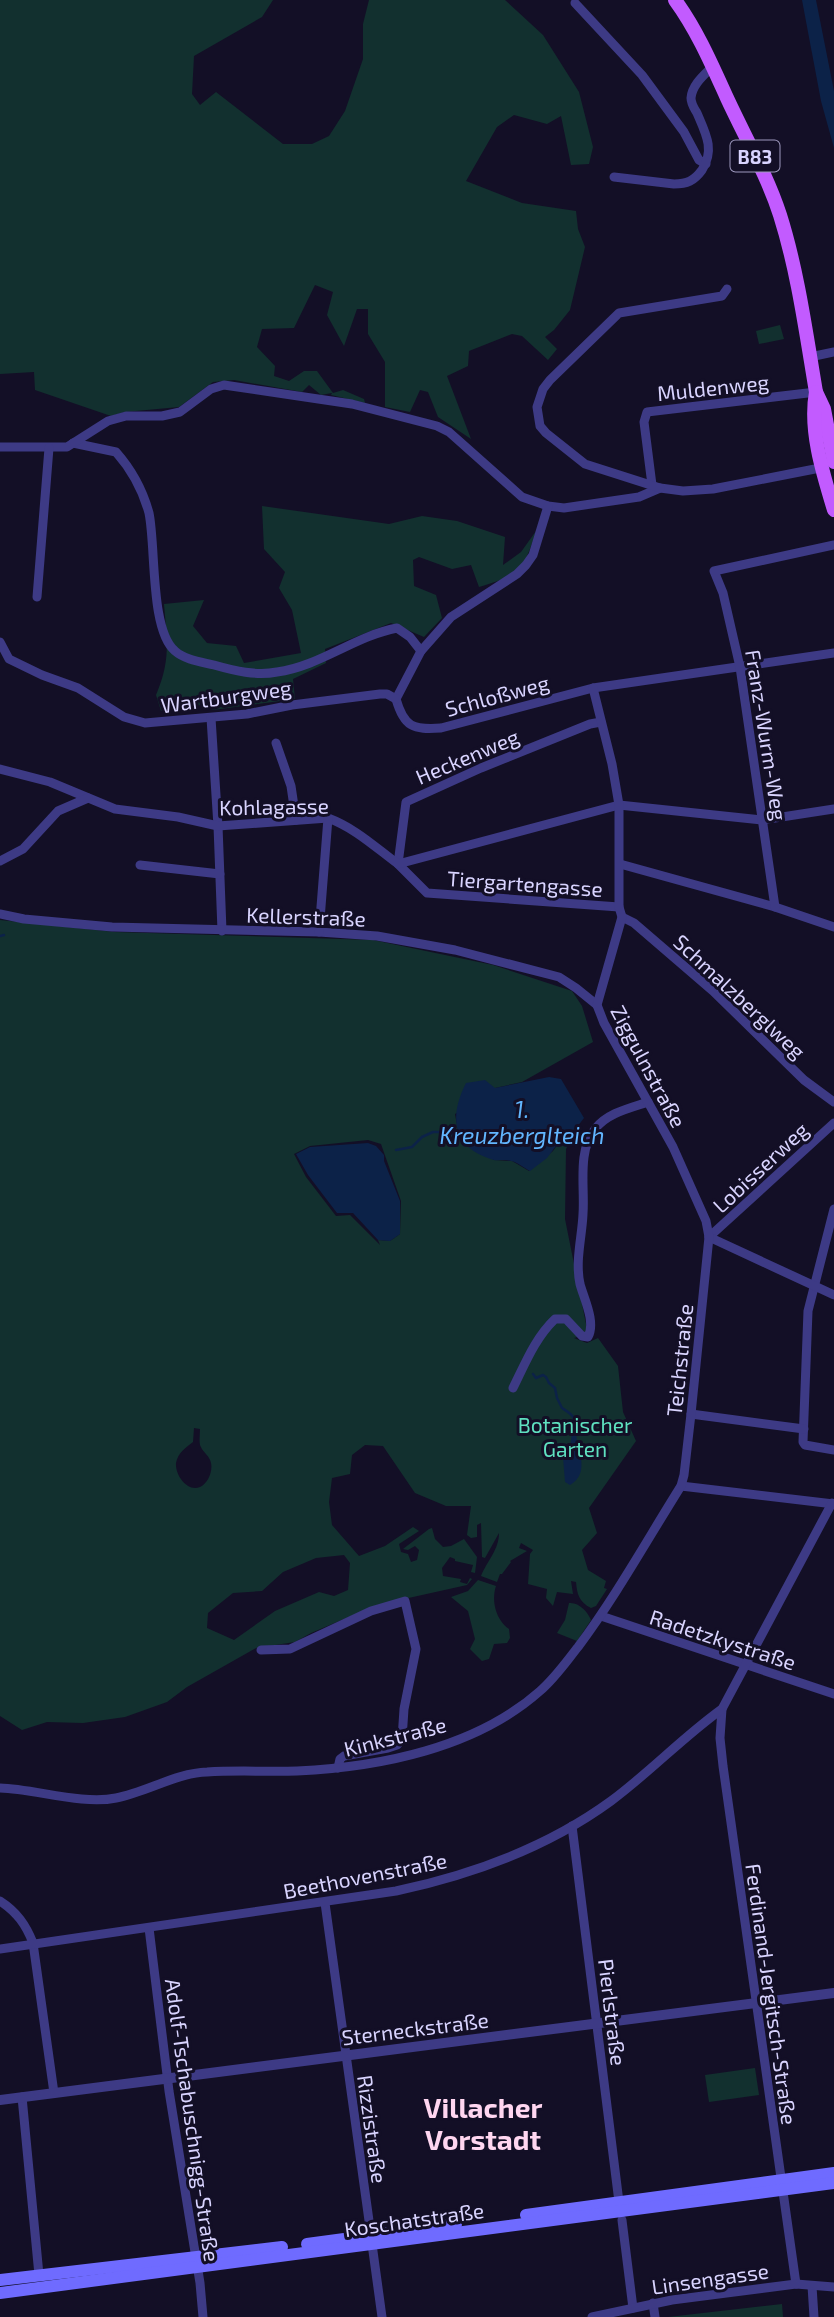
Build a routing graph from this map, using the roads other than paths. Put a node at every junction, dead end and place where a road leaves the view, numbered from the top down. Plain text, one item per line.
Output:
1 (675, 0) edge
2 (575, 3) dead end
3 (712, 66) junction
4 (706, 164) junction
5 (614, 177) dead end
6 (727, 289) dead end
7 (834, 352) edge
8 (810, 357) junction
9 (816, 392) junction
10 (74, 443) junction
11 (0, 447) edge
12 (49, 448) junction
13 (830, 465) edge
14 (656, 487) junction
15 (548, 506) junction
16 (834, 510) edge
17 (834, 545) edge
18 (37, 597) dead end
19 (0, 642) edge
20 (421, 651) junction
21 (834, 653) edge
22 (740, 667) junction
23 (593, 688) junction
24 (396, 699) junction
25 (211, 718) junction
26 (601, 722) junction
27 (276, 743) dead end
28 (0, 769) edge
29 (88, 798) junction
30 (619, 805) junction
31 (834, 809) edge
32 (328, 818) junction
33 (296, 820) junction
34 (762, 820) junction
35 (218, 826) junction
36 (0, 861) edge
37 (397, 864) junction
38 (620, 864) junction
39 (139, 865) dead end
40 (220, 874) junction
41 (775, 907) junction
42 (621, 912) junction
43 (0, 914) edge
44 (834, 927) edge
45 (222, 931) junction
46 (319, 932) junction
47 (597, 1005) junction
48 (648, 1102) junction
49 (834, 1102) edge
50 (834, 1123) edge
51 (834, 1209) edge
52 (709, 1237) junction
53 (814, 1286) junction
54 (834, 1295) edge
55 (513, 1388) dead end
56 (691, 1414) junction
57 (804, 1429) junction
58 (834, 1450) edge
59 (681, 1486) junction
60 (833, 1504) edge
61 (601, 1616) junction
62 (261, 1650) dead end
63 (744, 1666) junction
64 (834, 1694) edge
65 (722, 1709) junction
66 (338, 1768) junction
67 (0, 1788) edge
68 (572, 1826) junction
69 (0, 1901) edge
70 (325, 1903) junction
71 (149, 1928) junction
72 (33, 1943) junction
73 (0, 1948) edge
74 (834, 1993) edge
75 (756, 2004) junction
76 (597, 2024) junction
77 (345, 2056) junction
78 (168, 2078) junction
79 (54, 2093) junction
80 (22, 2097) junction
81 (0, 2100) edge
82 (834, 2173) edge
83 (834, 2183) edge
84 (782, 2185) junction
85 (619, 2202) junction
86 (622, 2220) dead end
87 (372, 2240) junction
88 (196, 2263) junction
89 (39, 2275) junction
90 (0, 2280) edge
91 (796, 2284) junction
92 (812, 2286) junction
93 (834, 2287) edge
94 (0, 2293) edge
95 (653, 2303) junction
96 (633, 2308) junction
97 (203, 2317) edge
98 (382, 2317) edge
99 (592, 2317) edge
100 (655, 2317) edge
101 (814, 2317) edge

1 - 3 main road, B83
2 - 4 street
3 - 4 street
3 - 8 main road, B83
4 - 5 street
6 - 14 street
7 - 8 street
8 - 9 main road, B83
9 - 13 main road, B83
9 - 14 street, Muldenweg
10 - 12 street
10 - 15 street
10 - 20 street
11 - 12 street
12 - 18 street
13 - 14 street
13 - 16 main road, B83
14 - 15 street
15 - 20 street
17 - 22 street, Franz-Wurm-Weg
19 - 25 street, Wartburgweg
20 - 24 street
21 - 22 street, Schloßweg
22 - 23 street, Schloßweg
22 - 34 street, Franz-Wurm-Weg
23 - 24 street, Schloßweg
23 - 26 street, Ziggulnstraße
24 - 25 street, Wartburgweg
25 - 35 street
26 - 30 street, Ziggulnstraße
26 - 37 street, Heckenweg
27 - 33 street
28 - 29 street, Kohlagasse
29 - 35 street, Kohlagasse
29 - 36 street
30 - 34 street
30 - 37 street
30 - 38 street, Ziggulnstraße
31 - 34 street
32 - 33 street, Kohlagasse
32 - 37 street, Kohlagasse
32 - 46 street
33 - 35 street, Kohlagasse
34 - 41 street, Franz-Wurm-Weg
35 - 40 street
37 - 42 street, Tiergartengasse
38 - 41 street
38 - 42 street, Ziggulnstraße
39 - 40 street
40 - 45 street
41 - 44 street
42 - 47 street, Ziggulnstraße
42 - 49 street, Schmalzberglweg
43 - 45 street, Kellerstraße
45 - 46 street, Kellerstraße
46 - 47 street, Kellerstraße
47 - 48 street, Ziggulnstraße
48 - 52 street, Ziggulnstraße
48 - 55 street
50 - 52 street, Lobisserweg
51 - 53 street
52 - 53 street
52 - 56 street, Teichstraße
53 - 54 street
53 - 57 street
56 - 57 street
56 - 59 street, Teichstraße
57 - 58 street
59 - 60 street
59 - 61 street, Kinkstraße
60 - 63 street, Beethovenstraße
61 - 63 street, Radetzkystraße
61 - 66 street, Kinkstraße
62 - 66 street
63 - 64 street, Radetzkystraße
63 - 65 street, Beethovenstraße
65 - 68 street, Beethovenstraße
65 - 75 street, Ferdinand-Jergitsch-Straße
66 - 67 street, Kinkstraße
68 - 70 street, Beethovenstraße
68 - 76 street, Pierlstraße
69 - 72 street
70 - 71 street, Beethovenstraße
70 - 77 street, Rizzistraße
71 - 72 street, Beethovenstraße
71 - 78 street, Adolf-Tschabuschnigg-Straße
72 - 73 street, Beethovenstraße
72 - 79 street
74 - 75 street, Sterneckstraße
75 - 76 street, Sterneckstraße
75 - 84 street, Ferdinand-Jergitsch-Straße
76 - 77 street, Sterneckstraße
76 - 85 street, Pierlstraße
77 - 78 street, Sterneckstraße
77 - 87 street, Rizzistraße
78 - 79 street, Sterneckstraße
78 - 88 street, Adolf-Tschabuschnigg-Straße
79 - 80 street, Sterneckstraße
80 - 81 street, Sterneckstraße
80 - 89 street
82 - 84 main road, Koschatstraße
83 - 84 main road, Koschatstraße
84 - 85 main road, Koschatstraße
84 - 87 main road, Koschatstraße
84 - 91 street, Ferdinand-Jergitsch-Straße
85 - 87 main road, Koschatstraße
86 - 96 street
87 - 88 main road, Koschatstraße
87 - 98 street, Rizzistraße
88 - 89 main road, Koschatstraße
88 - 94 main road, Koschatstraße
88 - 97 street, Adolf-Tschabuschnigg-Straße
89 - 90 main road, Koschatstraße
91 - 92 street, Linsengasse
91 - 95 street, Linsengasse
92 - 93 street, Linsengasse
92 - 101 street
95 - 96 street, Linsengasse
95 - 100 street
96 - 99 street, Linsengasse

